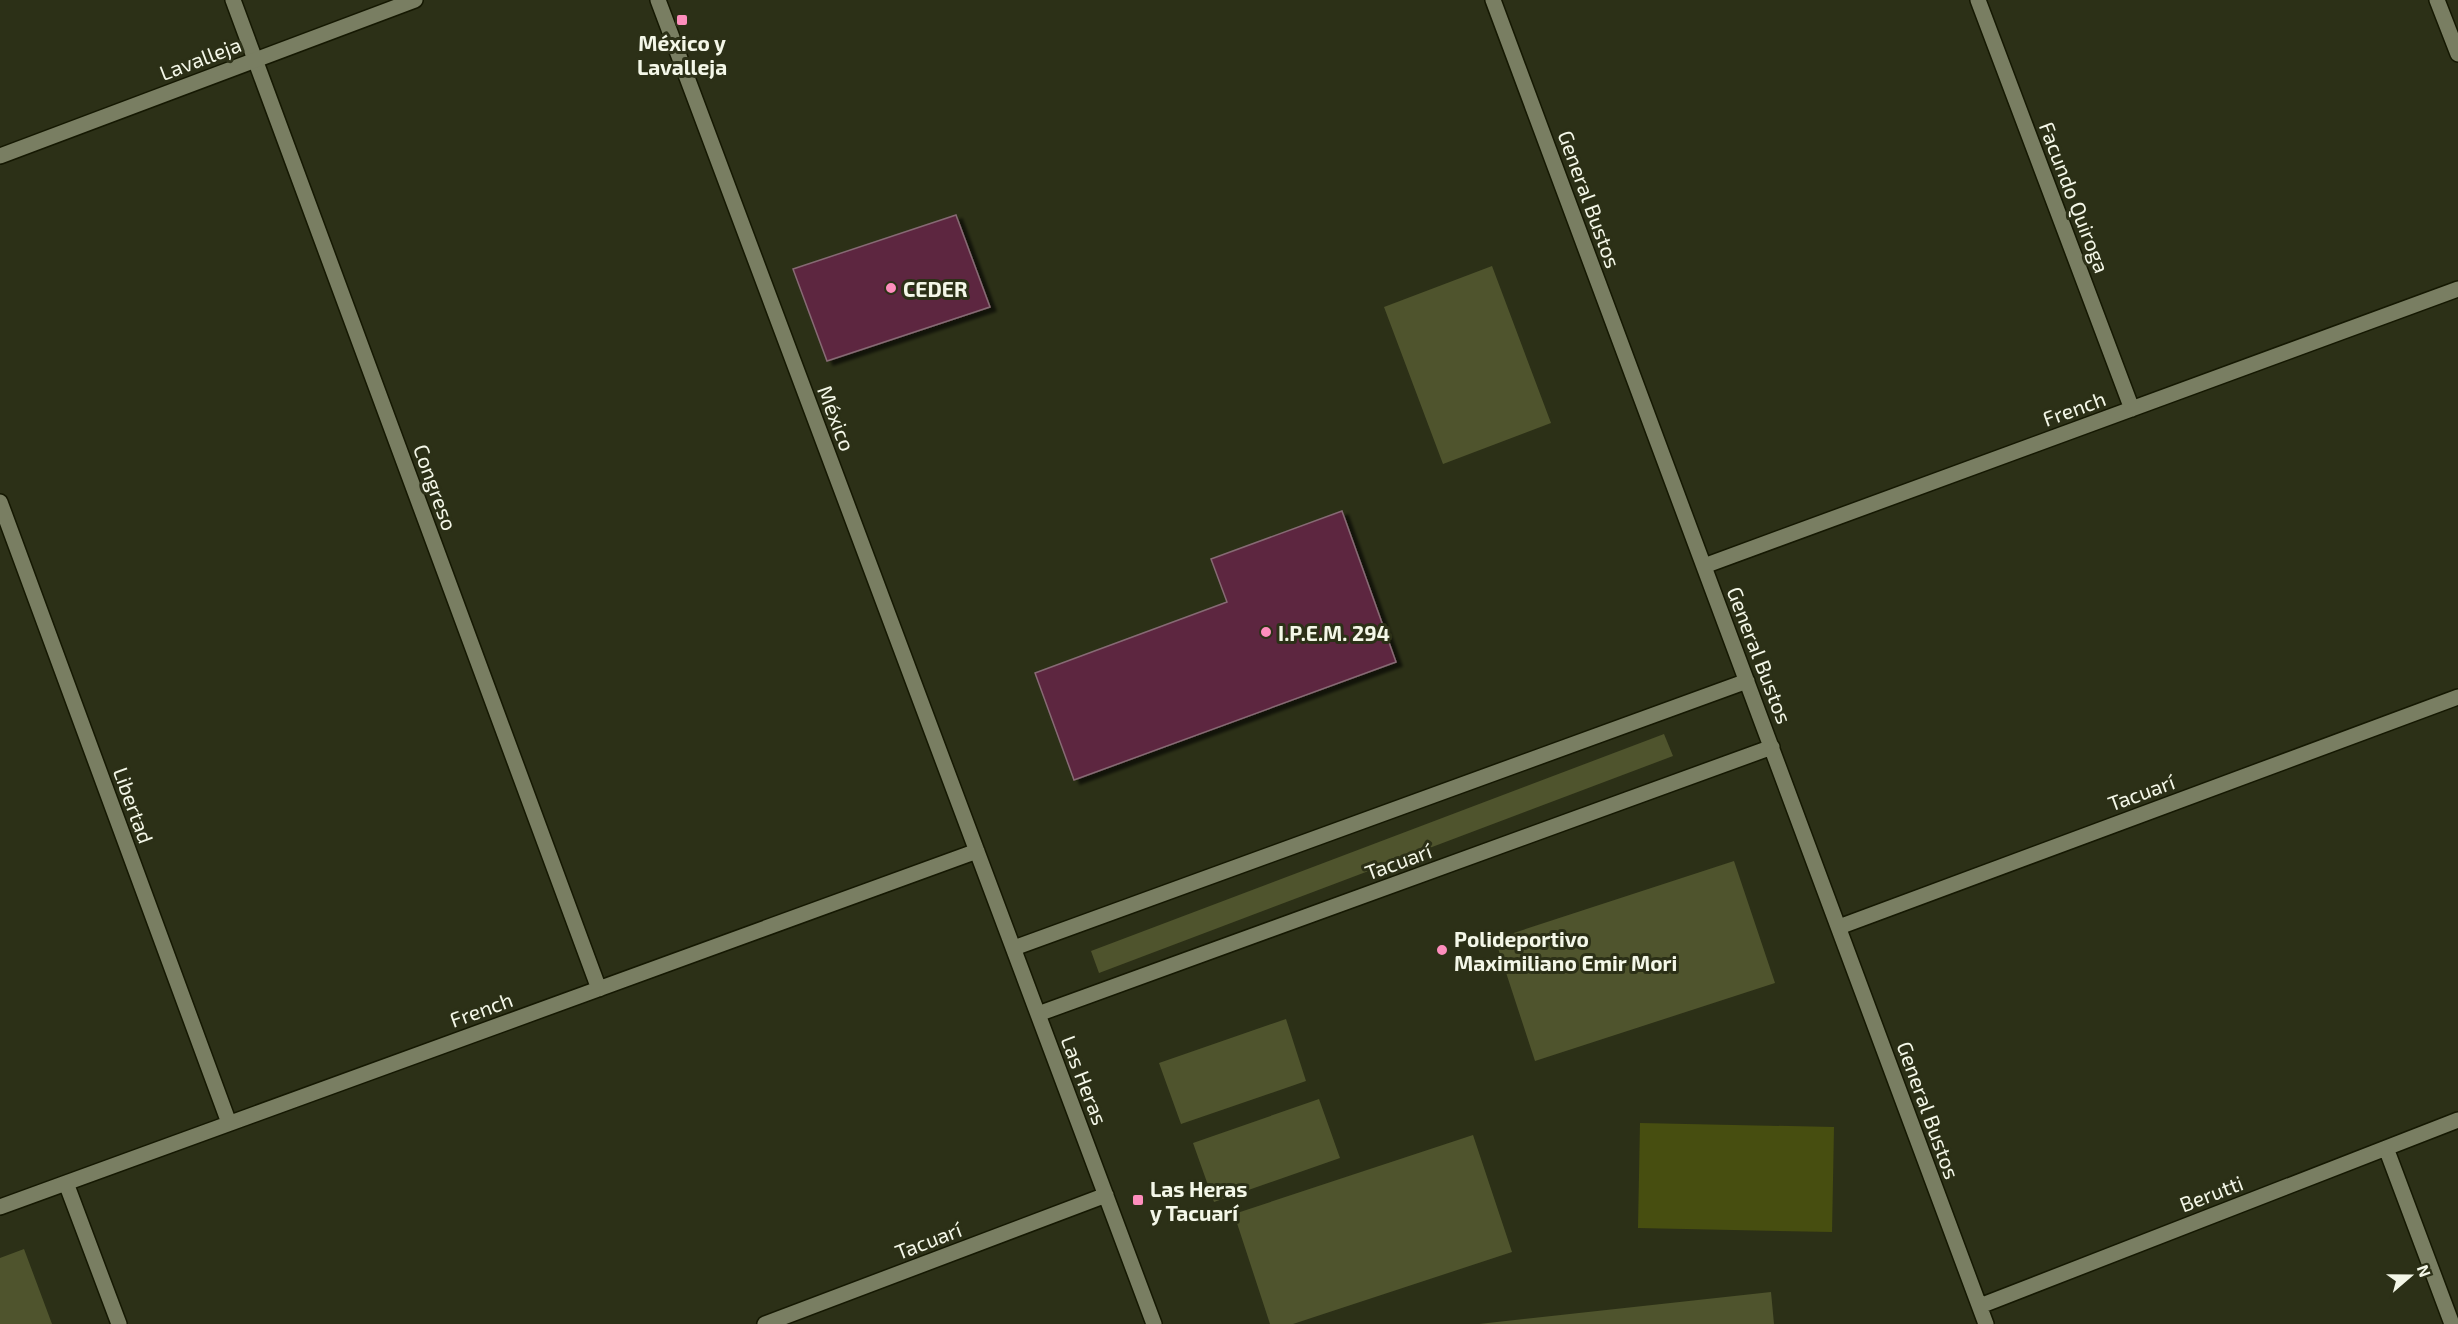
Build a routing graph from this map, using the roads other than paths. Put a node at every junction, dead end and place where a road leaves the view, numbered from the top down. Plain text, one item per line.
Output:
1 (233, 0) edge
2 (415, 0) edge
3 (658, 0) edge
4 (1493, 0) edge
5 (1978, 0) edge
6 (2438, 0) edge
7 (2458, 54) edge
8 (255, 60) junction
9 (0, 156) edge
10 (2458, 289) edge
11 (2132, 409) junction
12 (0, 502) edge
13 (1704, 566) junction
14 (1747, 681) junction
15 (2458, 697) edge
16 (1772, 747) junction
17 (977, 851) junction
18 (1839, 927) junction
19 (1014, 948) junction
20 (598, 989) junction
21 (1038, 1014) junction
22 (2458, 1120) edge
23 (229, 1124) junction
24 (2386, 1148) junction
25 (66, 1183) junction
26 (1106, 1195) junction
27 (0, 1207) edge
28 (1980, 1306) junction
29 (119, 1324) edge
30 (765, 1324) edge
31 (1154, 1324) edge
32 (1986, 1324) edge
33 (2452, 1324) edge

1 - 8 street, Congreso
2 - 8 street, Lavalleja
3 - 17 street, México
4 - 13 street, General Bustos
5 - 11 street, Facundo Quiroga
6 - 7 street
8 - 9 street, Lavalleja
8 - 20 street, Congreso
10 - 11 street, French
11 - 13 street, French
12 - 23 street, Libertad
13 - 14 street, General Bustos
14 - 16 street, General Bustos
14 - 19 street
15 - 18 street, Tacuarí
16 - 18 street, General Bustos
16 - 21 street, Tacuarí
17 - 19 street, Las Heras
17 - 20 street, French
18 - 28 street, General Bustos
19 - 21 street, Las Heras
20 - 23 street, French
21 - 26 street, Las Heras
22 - 24 street, Berutti
23 - 25 street, French
24 - 28 street, Berutti
24 - 33 street
25 - 27 street, French
25 - 29 street
26 - 30 street, Tacuarí
26 - 31 street, Las Heras
28 - 32 street, General Bustos

